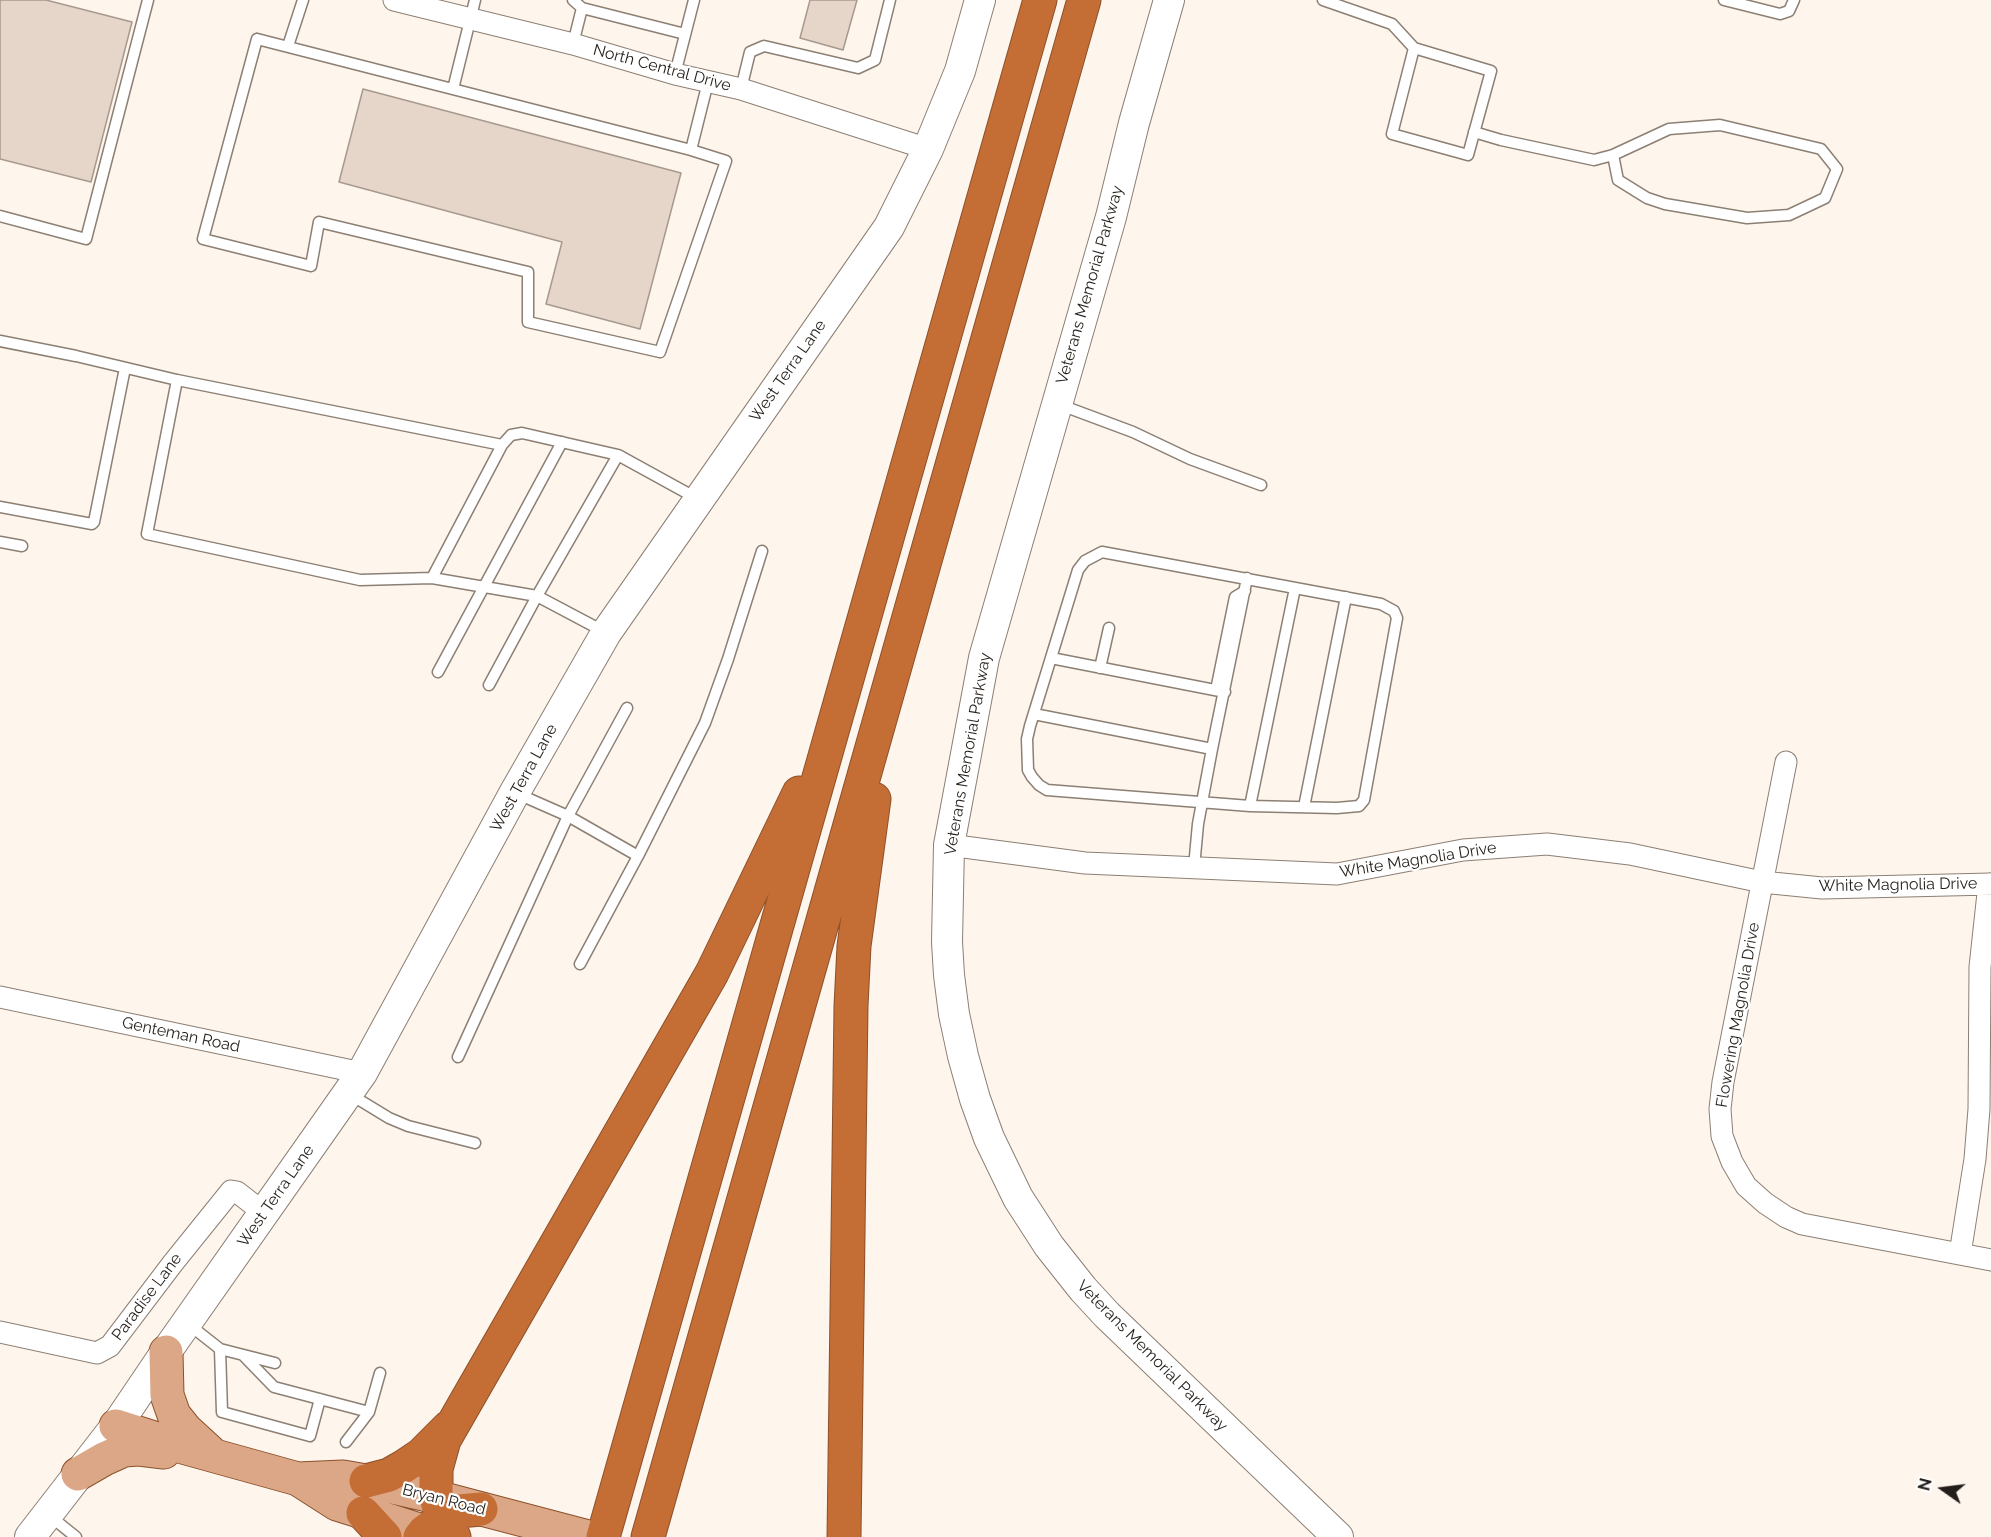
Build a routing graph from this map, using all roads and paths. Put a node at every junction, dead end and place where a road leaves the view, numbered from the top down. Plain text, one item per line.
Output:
1 (148, 0) edge
2 (303, 0) edge
3 (394, 0) edge
4 (694, 0) edge
5 (890, 0) edge
6 (980, 0) edge
7 (1040, 0) edge
8 (1084, 0) edge
9 (1169, 0) edge
10 (1323, 0) edge
11 (1724, 0) edge
12 (1794, 0) edge
13 (578, 4) edge
14 (473, 9) edge
15 (686, 34) junction
16 (573, 44) junction
17 (288, 46) junction
18 (1414, 48) junction
19 (675, 74) junction
20 (708, 82) junction
21 (453, 89) junction
22 (741, 89) junction
23 (1474, 132) junction
24 (928, 148) junction
25 (691, 150) junction
26 (1613, 155) junction
27 (0, 216) edge
28 (0, 341) edge
29 (124, 368) junction
30 (177, 380) junction
31 (1057, 404) junction
32 (562, 442) junction
33 (502, 445) junction
34 (618, 454) junction
35 (1261, 485) dead end
36 (698, 499) junction
37 (0, 507) edge
38 (0, 542) edge
39 (22, 546) dead end
40 (762, 551) dead end
41 (432, 578) junction
42 (1247, 578) junction
43 (484, 587) junction
44 (1296, 588) junction
45 (537, 596) junction
46 (1346, 597) junction
47 (1109, 628) dead end
48 (606, 633) junction
49 (1051, 658) junction
50 (1100, 668) junction
51 (438, 672) dead end
52 (848, 679) junction
53 (489, 685) dead end
54 (1221, 691) junction
55 (627, 708) dead end
56 (882, 710) junction
57 (1034, 714) junction
58 (1212, 749) junction
59 (1786, 762) dead end
60 (514, 792) junction
61 (1202, 803) junction
62 (1250, 806) junction
63 (1304, 807) junction
64 (568, 816) junction
65 (950, 845) junction
66 (638, 856) junction
67 (1194, 867) junction
68 (1762, 882) junction
69 (1990, 884) edge
70 (580, 964) dead end
71 (0, 997) edge
72 (458, 1057) dead end
73 (355, 1083) junction
74 (475, 1143) dead end
75 (264, 1213) junction
76 (1960, 1254) junction
77 (1991, 1260) edge
78 (187, 1323) junction
79 (0, 1332) edge
80 (220, 1349) junction
81 (166, 1352) junction
82 (243, 1355) junction
83 (275, 1364) dead end
84 (380, 1373) dead end
85 (320, 1399) junction
86 (369, 1412) junction
87 (451, 1425) junction
88 (116, 1426) junction
89 (346, 1442) dead end
90 (214, 1456) junction
91 (78, 1474) junction
92 (365, 1497) junction
93 (39, 1526) edge
94 (436, 1526) edge
95 (76, 1537) edge
96 (385, 1537) edge
97 (588, 1537) edge
98 (603, 1537) edge
99 (648, 1537) edge
100 (844, 1537) edge
101 (1338, 1537) edge

1 - 27 lane
2 - 17 lane
3 - 14 street, North Central Drive
4 - 15 lane
5 - 22 lane
6 - 24 street, West Terra Lane
7 - 52 highway
8 - 56 highway
9 - 31 street, Veterans Memorial Parkway
10 - 18 lane
11 - 12 lane
13 - 15 lane
13 - 16 lane
14 - 16 street, North Central Drive
14 - 21 lane
15 - 19 lane
16 - 19 street, North Central Drive
17 - 21 lane
17 - 25 lane
18 - 23 lane
18 - 23 lane
19 - 20 street, North Central Drive
20 - 22 street, North Central Drive
20 - 25 lane
21 - 25 lane
22 - 24 street, North Central Drive
23 - 26 lane
24 - 36 street, West Terra Lane
26 - 26 lane
28 - 29 lane
29 - 30 lane
29 - 37 lane
30 - 33 lane
30 - 41 lane
31 - 35 lane
31 - 65 street, Veterans Memorial Parkway
32 - 33 lane
32 - 34 lane
32 - 43 lane
33 - 41 lane
34 - 36 lane
34 - 45 lane
36 - 48 street, West Terra Lane
38 - 39 lane
40 - 66 lane
41 - 43 lane
42 - 44 lane
42 - 49 lane
42 - 54 lane
43 - 45 lane
43 - 51 lane
44 - 46 lane
44 - 62 lane
45 - 48 lane
45 - 53 lane
46 - 63 lane
46 - 63 lane
47 - 50 lane
48 - 60 street, West Terra Lane
49 - 50 lane
49 - 57 lane
50 - 54 lane
52 - 87 highway
52 - 98 highway
54 - 58 lane
55 - 64 lane
56 - 99 highway
56 - 100 highway
57 - 58 lane
57 - 61 lane
58 - 61 lane
59 - 68 street, Flowering Magnolia Drive
60 - 64 lane
60 - 73 street, West Terra Lane
61 - 62 lane
61 - 67 lane
62 - 63 lane
64 - 66 lane
64 - 72 lane
65 - 67 street, White Magnolia Drive
65 - 101 street, Veterans Memorial Parkway
66 - 70 lane
67 - 68 street, White Magnolia Drive
68 - 69 street, White Magnolia Drive
68 - 76 street, Flowering Magnolia Drive
69 - 76 street
71 - 73 street, Genteman Road
73 - 74 lane
73 - 75 street, West Terra Lane
75 - 78 street, West Terra Lane
75 - 79 street, Paradise Lane
76 - 77 street, Flowering Magnolia Drive
78 - 80 lane
78 - 81 street, West Terra Lane
80 - 82 lane
80 - 85 lane
81 - 88 street, West Terra Lane
81 - 90 main road
82 - 83 lane
82 - 85 lane
84 - 86 lane
85 - 86 lane
86 - 89 lane
87 - 92 highway
87 - 94 highway
88 - 90 main road, Bryan Road
88 - 91 street, West Terra Lane
90 - 91 main road
90 - 92 main road, Bryan Road
91 - 93 street, West Terra Lane
92 - 94 main road, Bryan Road
92 - 96 highway
93 - 95 lane
94 - 97 main road, Bryan Road

